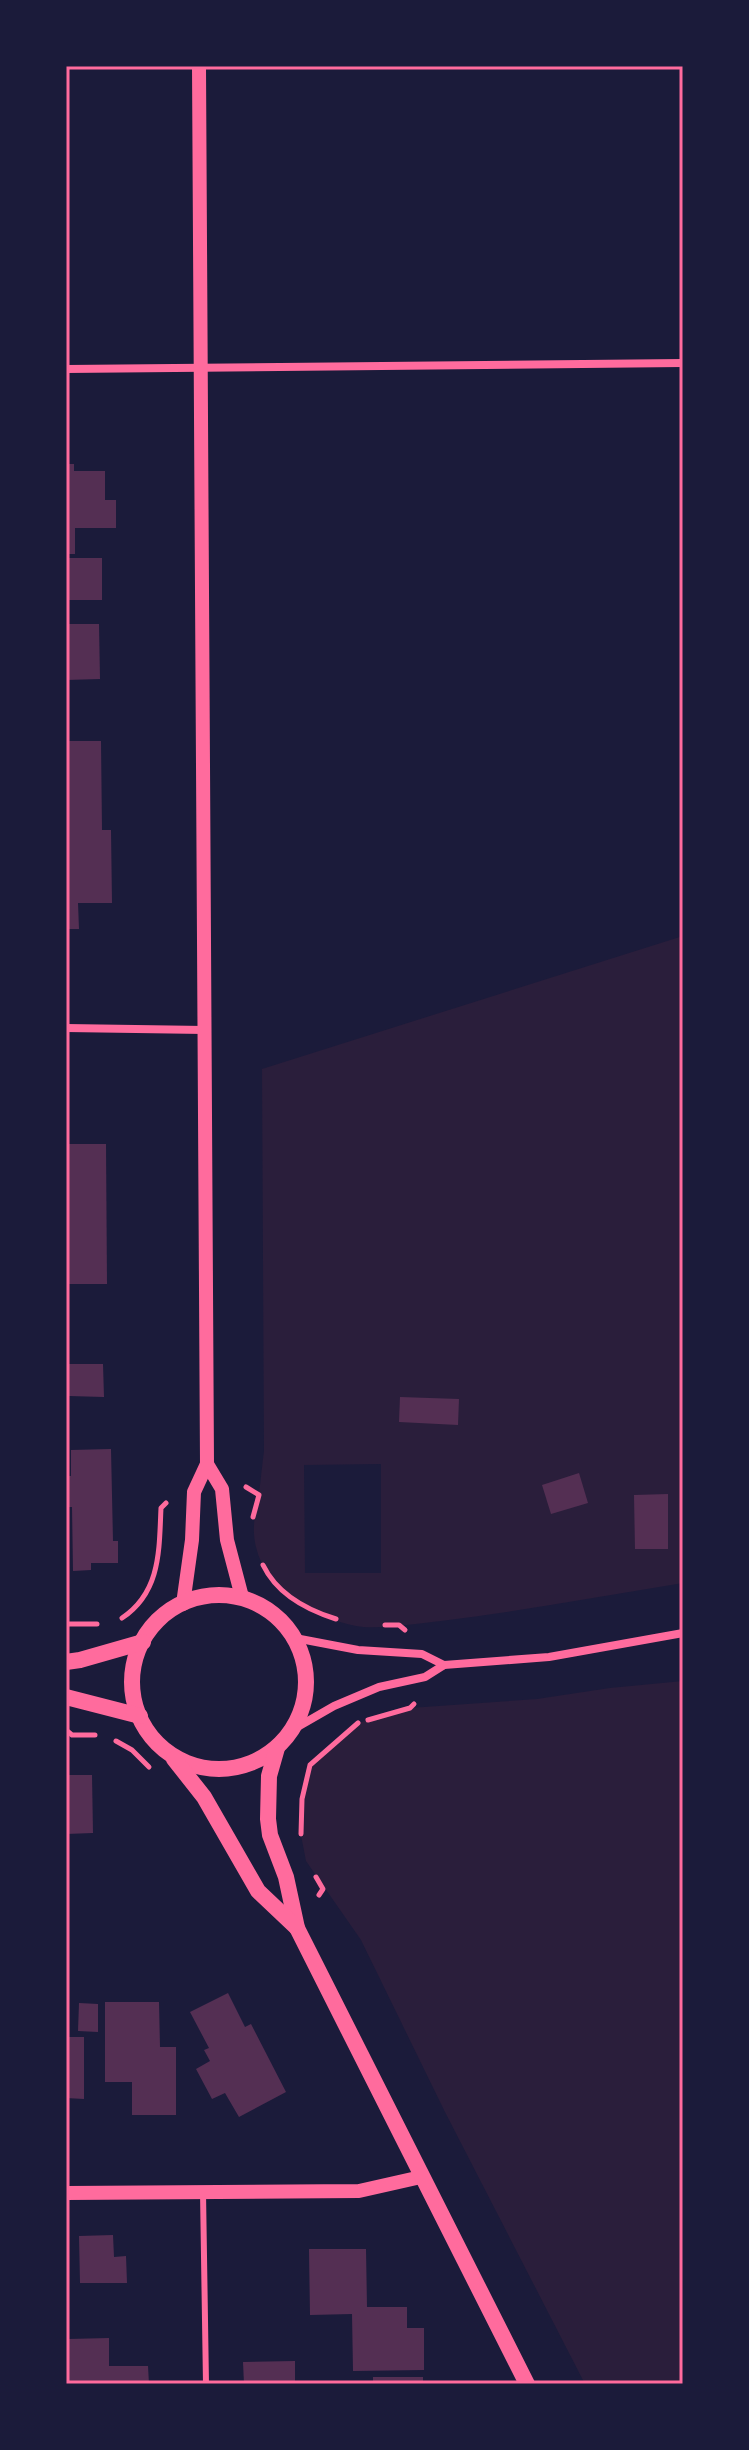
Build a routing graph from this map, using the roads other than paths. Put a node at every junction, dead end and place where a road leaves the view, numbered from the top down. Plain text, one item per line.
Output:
1 (199, 66) edge
2 (683, 363) edge
3 (202, 367) junction
4 (66, 369) edge
5 (66, 1028) edge
6 (205, 1030) junction
7 (207, 1464) junction
8 (242, 1597) junction
9 (183, 1604) junction
10 (683, 1633) edge
11 (295, 1638) junction
12 (143, 1642) junction
13 (66, 1662) edge
14 (444, 1665) junction
15 (66, 1697) edge
16 (140, 1716) junction
17 (294, 1729) junction
18 (277, 1748) junction
19 (172, 1756) junction
20 (297, 1928) junction
21 (421, 2177) junction
22 (203, 2192) junction
23 (66, 2193) edge
24 (206, 2384) edge
25 (527, 2384) edge

1 - 3 street
2 - 3 street
3 - 4 street
3 - 6 street
5 - 6 street
6 - 7 street
7 - 8 street
7 - 9 street
8 - 9 main road
8 - 11 main road
9 - 12 main road
10 - 14 street
11 - 14 street
11 - 17 main road
12 - 13 main road
12 - 16 main road
14 - 17 street
15 - 16 main road
16 - 19 main road
17 - 18 main road
18 - 19 main road
18 - 20 main road
19 - 20 main road
20 - 21 main road
21 - 22 street
21 - 25 main road
22 - 23 street
22 - 24 lane

